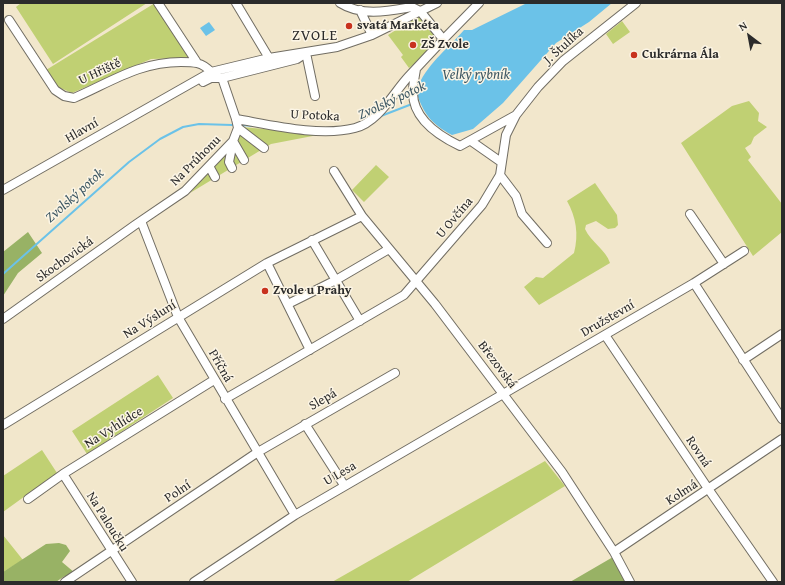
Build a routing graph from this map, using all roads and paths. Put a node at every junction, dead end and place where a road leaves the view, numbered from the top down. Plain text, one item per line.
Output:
1 (158, 3) edge
2 (236, 3) edge
3 (340, 3) edge
4 (437, 3) edge
5 (479, 3) edge
6 (636, 3) edge
7 (360, 10) junction
8 (420, 11) junction
9 (9, 20) dead end
10 (372, 35) junction
11 (443, 39) junction
12 (306, 53) junction
13 (269, 58) junction
14 (196, 62) junction
15 (416, 69) junction
16 (211, 72) junction
17 (222, 78) junction
18 (174, 92) junction
19 (315, 96) dead end
20 (516, 115) junction
21 (236, 119) junction
22 (238, 128) junction
23 (233, 141) junction
24 (471, 141) junction
25 (264, 148) dead end
26 (244, 160) dead end
27 (501, 162) junction
28 (209, 166) junction
29 (232, 168) dead end
30 (334, 171) dead end
31 (500, 175) junction
32 (216, 177) dead end
33 (3, 190) edge
34 (690, 214) dead end
35 (362, 216) junction
36 (141, 221) junction
37 (312, 240) junction
38 (547, 243) dead end
39 (389, 249) junction
40 (744, 251) dead end
41 (267, 262) junction
42 (724, 264) junction
43 (336, 280) junction
44 (416, 282) junction
45 (694, 283) junction
46 (288, 304) junction
47 (178, 317) junction
48 (3, 319) edge
49 (360, 321) junction
50 (782, 334) edge
51 (605, 335) junction
52 (310, 350) junction
53 (743, 360) junction
54 (395, 373) dead end
55 (214, 380) junction
56 (503, 393) junction
57 (225, 399) junction
58 (782, 419) edge
59 (305, 424) junction
60 (3, 425) edge
61 (782, 439) edge
62 (258, 452) junction
63 (63, 474) junction
64 (344, 486) junction
65 (708, 490) junction
66 (28, 498) dead end
67 (295, 515) junction
68 (112, 551) junction
69 (614, 552) junction
70 (65, 582) edge
71 (132, 582) edge
72 (194, 582) edge
73 (630, 582) edge
74 (773, 582) edge

1 - 14 street
2 - 13 street
3 - 7 street
4 - 8 street
5 - 11 street
6 - 20 street, J. Štulíka
7 - 8 street
7 - 10 street
8 - 10 street, Hlavní
8 - 11 street
9 - 14 street, U Hřiště
10 - 12 street, Hlavní
11 - 15 street
12 - 13 street, Hlavní
12 - 17 street, Hlavní
12 - 19 street
13 - 16 street, Hlavní
14 - 16 street
15 - 21 street, U Potoka
15 - 24 street, J. Štulíka
16 - 18 street, Hlavní
17 - 18 street, Hlavní
17 - 21 street
18 - 33 street, Hlavní
20 - 24 street, J. Štulíka
20 - 27 street, J. Štulíka
21 - 22 street
22 - 23 street, Na Průhonu
22 - 25 street
23 - 26 street
23 - 28 street, Na Průhonu
23 - 29 street
24 - 27 street
27 - 31 street, U Ovčína
28 - 32 street
28 - 36 street, Na Průhonu
30 - 35 street, Březovská
31 - 38 street
31 - 44 street, U Ovčína
34 - 42 street
35 - 37 street, Na Výsluní
35 - 39 street, Březovská
36 - 47 street, Příčná
36 - 48 street, Skochovická
37 - 41 street, Na Výsluní
37 - 43 street
39 - 43 street
39 - 44 street, Březovská
40 - 42 street, Družstevní
41 - 46 street
41 - 47 street, Na Výsluní
42 - 45 street, Družstevní
43 - 46 street
43 - 49 street
44 - 49 street
44 - 56 street, Březovská
45 - 51 street, Družstevní
45 - 53 street
46 - 52 street
47 - 55 street, Příčná
47 - 60 street, Na Výsluní
49 - 52 street
50 - 53 street
51 - 56 street, Družstevní
51 - 65 street, Rovná
52 - 57 street
53 - 58 street
54 - 59 street, Slepá
55 - 57 street, Příčná
55 - 63 street, Na Vyhlídce
56 - 64 street, U Lesa
56 - 69 street, Březovská
57 - 62 street, Příčná
59 - 62 street, Polní
59 - 64 street, Slepá
61 - 65 street, Kolmá
62 - 67 street, Příčná
62 - 68 street, Polní
63 - 66 street, Na Vyhlídce
63 - 68 street, Na Paloučku
64 - 67 street, U Lesa
65 - 69 street, Kolmá
65 - 74 street, Rovná
67 - 72 street, U Lesa
68 - 70 street, Polní
68 - 71 street, Na Paloučku
69 - 73 street, Březovská

